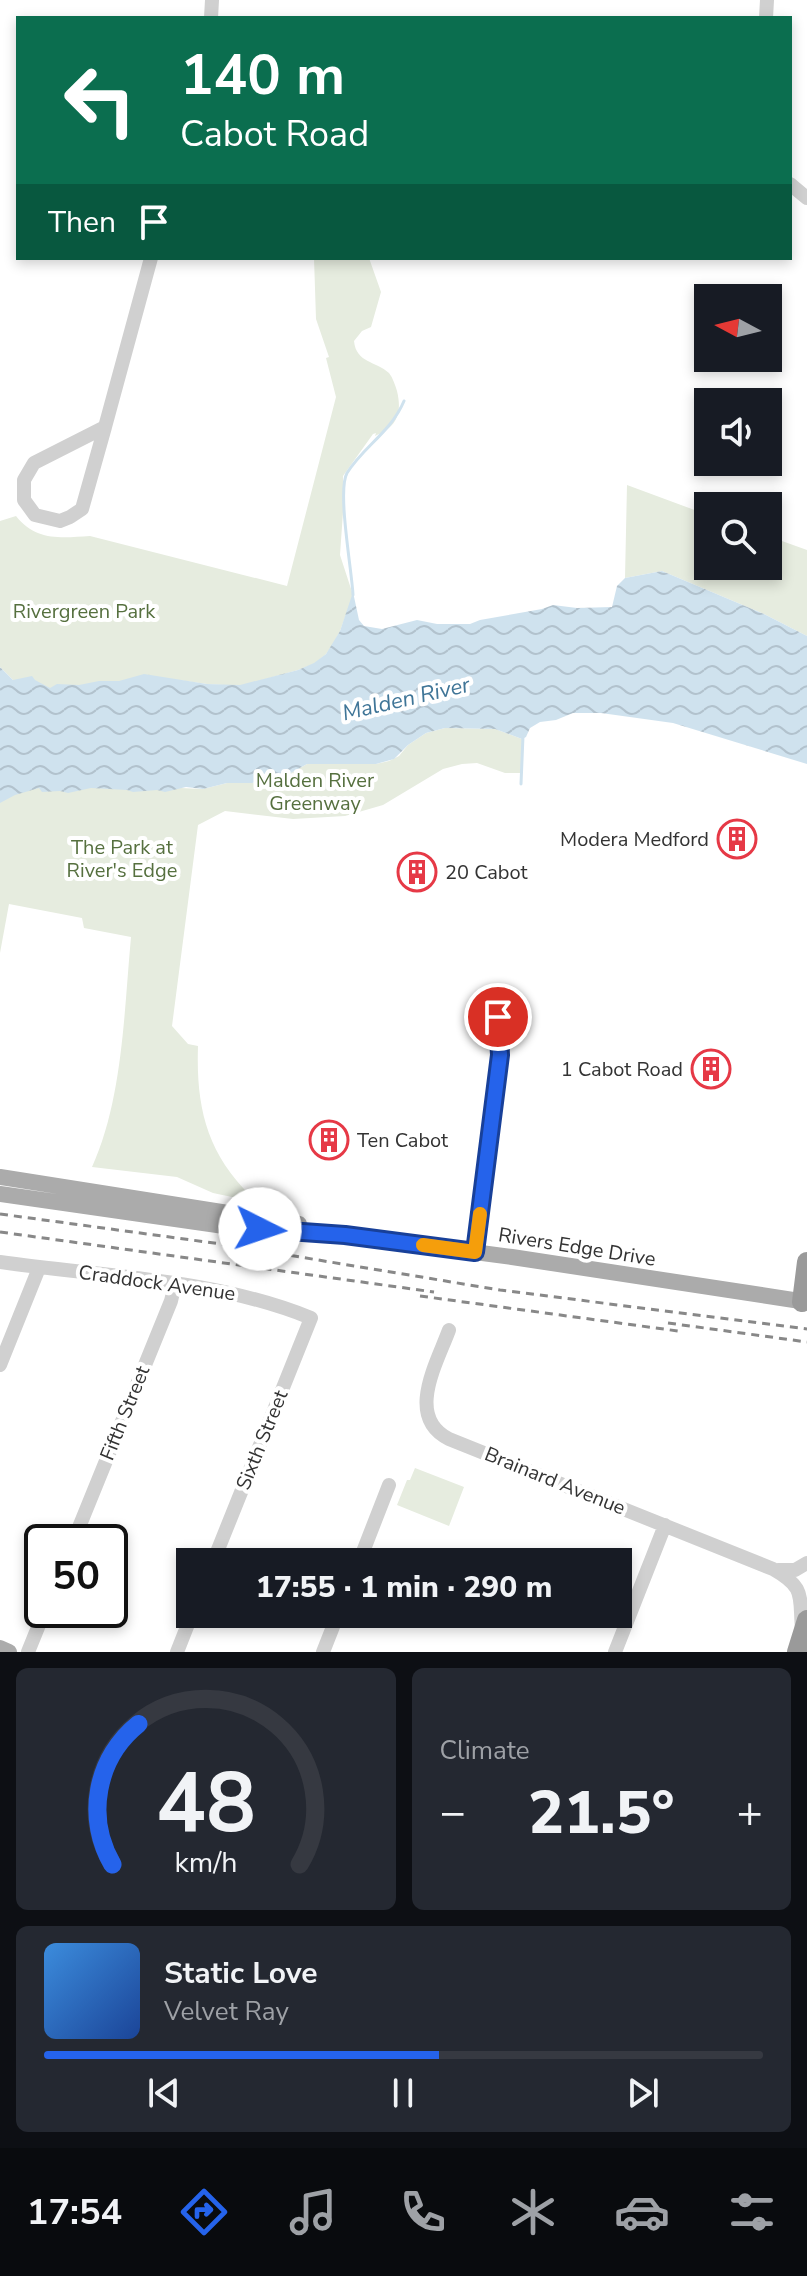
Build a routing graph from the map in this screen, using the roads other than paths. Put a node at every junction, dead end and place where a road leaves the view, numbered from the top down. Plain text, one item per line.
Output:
1 (150, 260) edge
2 (105, 427) junction
3 (498, 1017) dead end
4 (0, 1177) edge
5 (0, 1194) edge
6 (345, 1235) junction
7 (475, 1252) junction
8 (0, 1262) edge
9 (807, 1262) edge
10 (39, 1268) junction
11 (175, 1284) junction
12 (805, 1304) edge
13 (311, 1318) joint
14 (449, 1330) dead end
15 (0, 1365) edge
16 (389, 1485) dead end
17 (80, 1524) edge
18 (665, 1525) junction
19 (219, 1548) edge
20 (364, 1548) edge
21 (807, 1563) edge
22 (788, 1574) junction
23 (38, 1628) edge
24 (186, 1628) edge
25 (332, 1628) edge
26 (802, 1636) edge
27 (0, 1648) edge
28 (9, 1652) edge
29 (28, 1652) edge
30 (177, 1652) edge
31 (323, 1652) edge
32 (615, 1652) edge

1 - 2 street
2 - 2 street
3 - 7 street
4 - 6 main road, Rivers Edge Drive
5 - 6 main road, Rivers Edge Drive
6 - 7 main road, Rivers Edge Drive
7 - 12 main road, Rivers Edge Drive
8 - 10 street, Craddock Avenue
9 - 12 highway
10 - 11 street, Craddock Avenue
10 - 15 street
11 - 13 street, Craddock Avenue
11 - 17 street, Fifth Street
13 - 19 street, Sixth Street
14 - 18 street, Brainard Avenue
16 - 20 street
18 - 22 street, Brainard Avenue
18 - 32 street
21 - 22 street
22 - 26 street
23 - 29 street
24 - 30 street
25 - 31 street
27 - 28 main road

